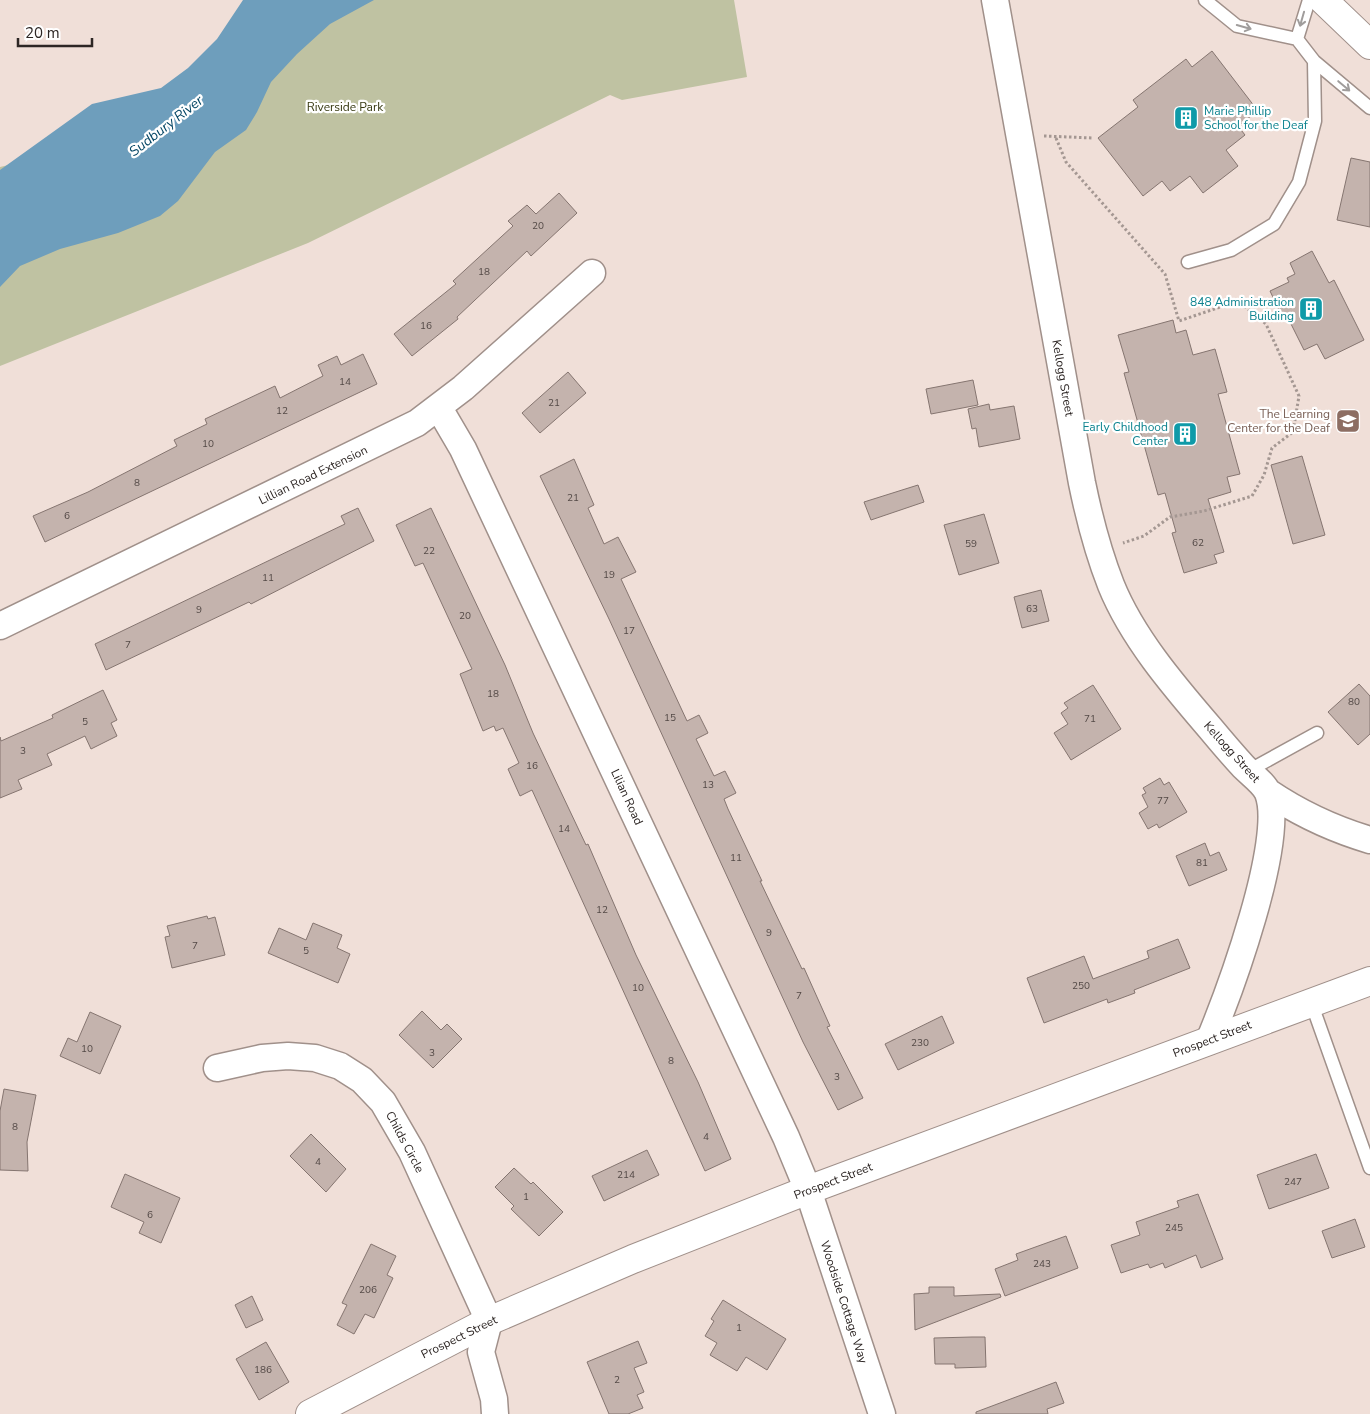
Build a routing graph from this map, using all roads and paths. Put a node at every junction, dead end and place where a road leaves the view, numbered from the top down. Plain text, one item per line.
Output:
1 (995, 0) edge
2 (1205, 0) edge
3 (1309, 0) edge
4 (1323, 0) edge
5 (1297, 39) junction
6 (1370, 45) edge
7 (1314, 61) junction
8 (1370, 108) edge
9 (1041, 136) dead end
10 (1056, 138) junction
11 (1092, 138) dead end
12 (1188, 262) dead end
13 (592, 273) dead end
14 (439, 408) junction
15 (1118, 545) dead end
16 (0, 626) edge
17 (1317, 733) dead end
18 (1248, 771) junction
19 (1268, 792) junction
20 (1370, 840) edge
21 (1370, 981) edge
22 (1310, 1002) junction
23 (1209, 1041) junction
24 (218, 1068) dead end
25 (1370, 1168) edge
26 (808, 1190) junction
27 (489, 1321) junction
28 (310, 1414) edge
29 (495, 1414) edge
30 (882, 1414) edge

1 - 18 street, Kellogg Street
2 -> 5 lane
3 -> 5 lane
4 - 6 street
5 - 7 lane
7 -> 8 lane
7 - 12 lane
9 - 10 path
10 - 11 path
10 - 15 path
13 - 14 street, Lillian Road Extension
14 - 16 street, Lillian Road Extension
14 - 26 street, Lilian Road
17 - 18 lane
18 - 19 street, Kellogg Street
19 - 20 street, Kellogg Street
19 - 23 street, Kellogg Street
21 - 22 street, Prospect Street
22 - 23 street, Prospect Street
22 - 25 lane
23 - 26 street, Prospect Street
24 - 27 street, Childs Circle
26 - 27 street, Prospect Street
26 - 30 street, Woodside Cottage Way
27 - 28 street, Prospect Street
27 - 29 street

